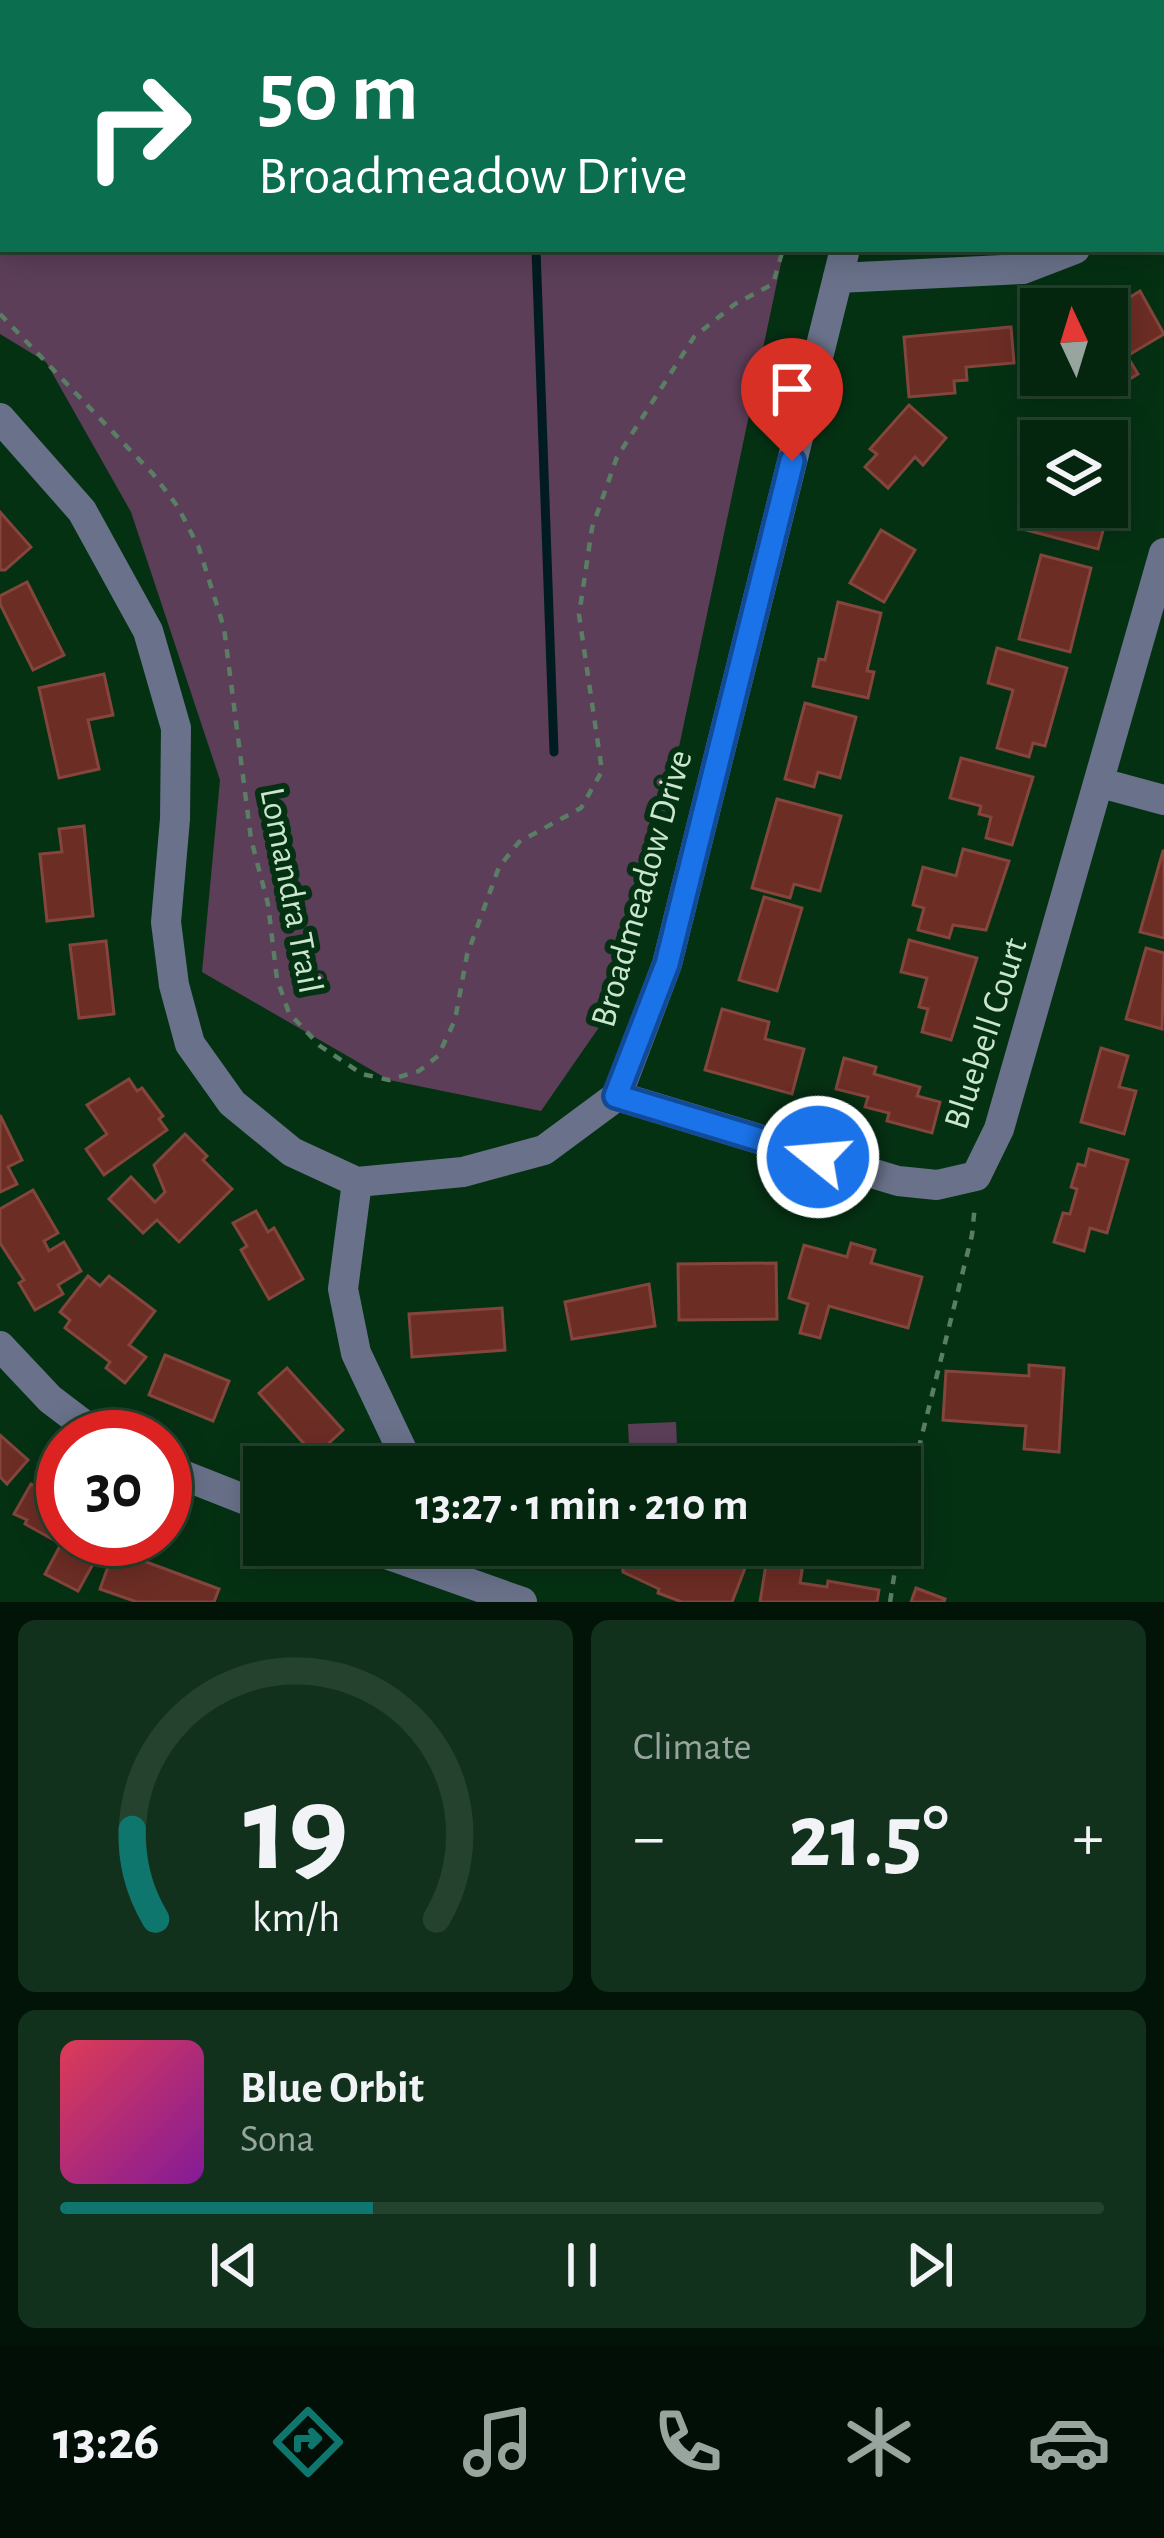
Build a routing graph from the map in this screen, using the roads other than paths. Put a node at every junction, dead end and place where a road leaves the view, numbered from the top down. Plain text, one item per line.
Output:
1 (1067, 252) edge
2 (841, 264) edge
3 (0, 418) edge
4 (1164, 553) edge
5 (1101, 783) junction
6 (1164, 800) edge
7 (616, 1096) junction
8 (356, 1182) junction
9 (0, 1346) edge
10 (64, 1410) edge
11 (400, 1446) edge
12 (192, 1479) edge
13 (243, 1500) edge
14 (422, 1566) edge
15 (456, 1566) edge
16 (462, 1580) junction
17 (522, 1602) edge

1 - 2 street
2 - 7 street, Broadmeadow Drive
3 - 8 street
4 - 5 street, Bluebell Court
5 - 6 street
5 - 7 street, Bluebell Court
7 - 8 street
8 - 11 street
9 - 10 street
12 - 13 street
14 - 16 street
15 - 16 street
16 - 17 street

